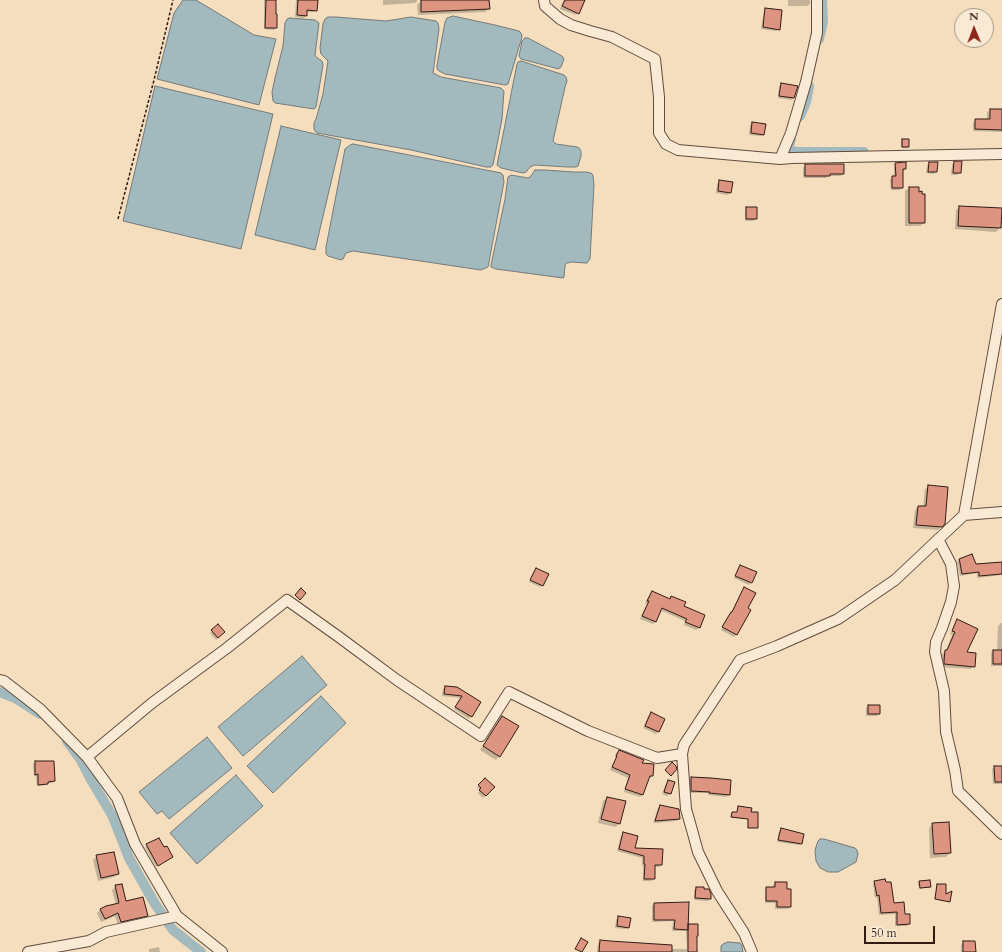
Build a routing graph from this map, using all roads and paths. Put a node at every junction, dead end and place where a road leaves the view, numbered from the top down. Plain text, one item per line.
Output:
1 (173, 0) edge
2 (544, 0) edge
3 (817, 0) edge
4 (1002, 154) edge
5 (780, 159) junction
6 (118, 219) dead end
7 (1002, 304) edge
8 (1002, 512) edge
9 (964, 515) junction
10 (938, 539) junction
11 (0, 680) edge
12 (682, 754) junction
13 (87, 757) junction
14 (1002, 834) edge
15 (178, 916) junction
16 (28, 952) edge
17 (222, 952) edge
18 (752, 952) edge

1 - 6 path
2 - 5 street
3 - 5 street
4 - 5 street
7 - 9 street
8 - 9 street
9 - 10 street
10 - 12 street
10 - 14 street
11 - 13 street
12 - 13 street
12 - 18 street
13 - 15 street
15 - 16 street
15 - 17 street

